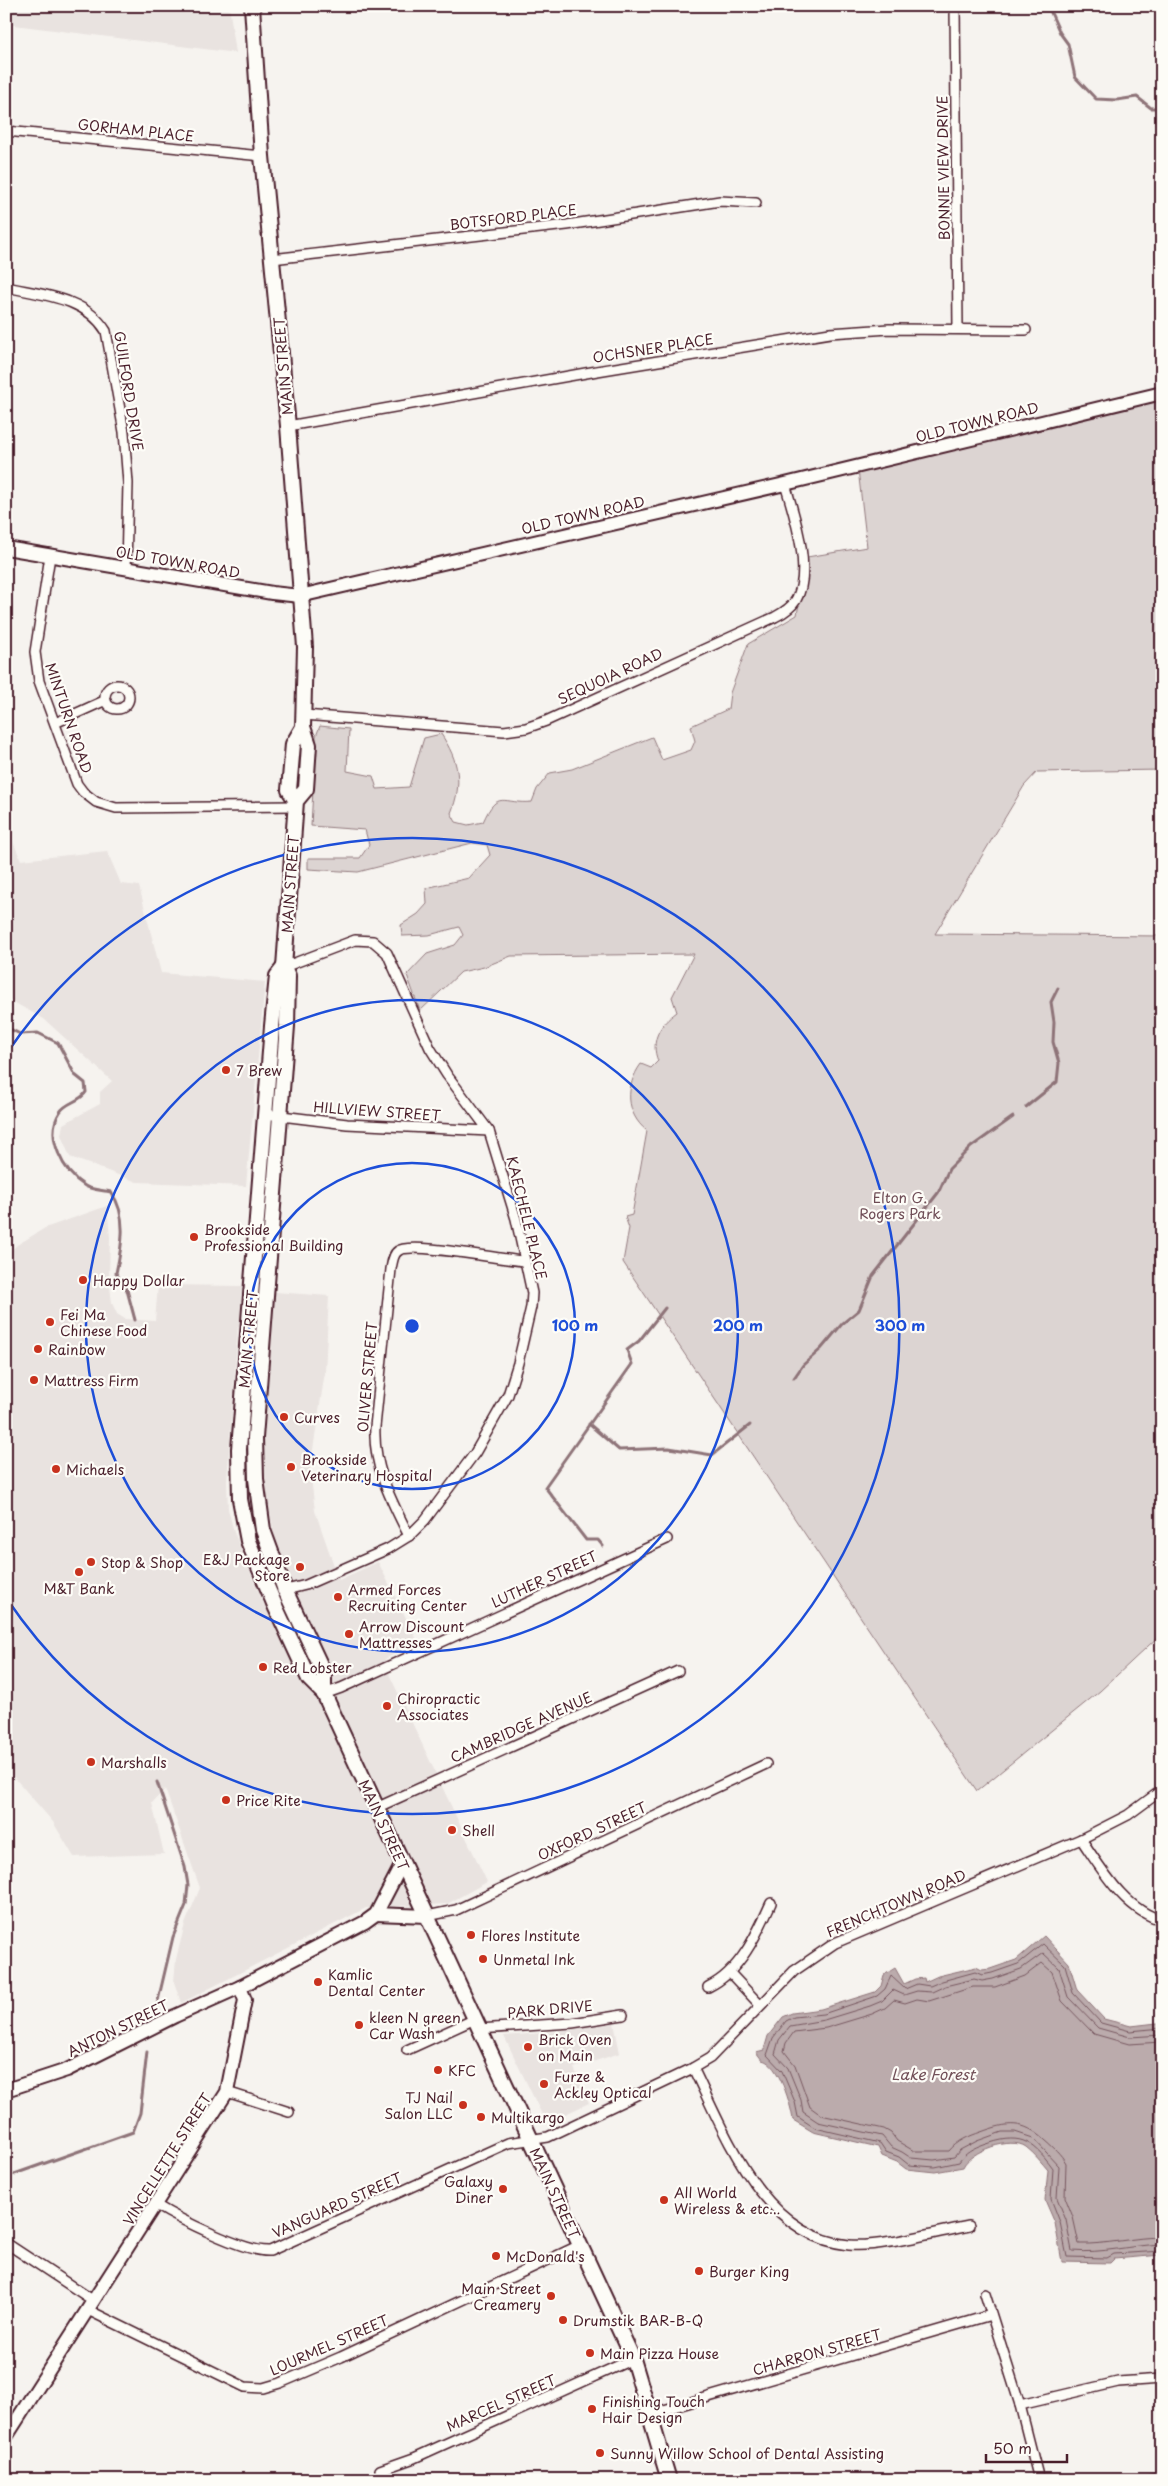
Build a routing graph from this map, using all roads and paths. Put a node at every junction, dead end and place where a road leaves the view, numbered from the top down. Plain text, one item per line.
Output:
1 (252, 6) edge
2 (955, 6) edge
3 (6, 131) edge
4 (262, 156) junction
5 (756, 203) dead end
6 (272, 259) junction
7 (6, 287) edge
8 (958, 329) junction
9 (1026, 330) dead end
10 (1162, 393) edge
11 (288, 426) junction
12 (785, 484) junction
13 (6, 548) edge
14 (50, 556) junction
15 (126, 569) junction
16 (300, 596) junction
17 (106, 700) dead end
18 (303, 721) junction
19 (55, 723) junction
20 (296, 804) junction
21 (284, 967) junction
22 (265, 1114) junction
23 (280, 1117) junction
24 (489, 1131) junction
25 (255, 1238) junction
26 (270, 1239) junction
27 (524, 1261) junction
28 (248, 1340) junction
29 (262, 1342) junction
30 (255, 1464) junction
31 (238, 1468) junction
32 (409, 1536) junction
33 (667, 1539) dead end
34 (285, 1590) junction
35 (270, 1594) junction
36 (678, 1671) dead end
37 (324, 1694) junction
38 (766, 1764) dead end
39 (1162, 1790) edge
40 (376, 1808) junction
41 (1081, 1839) junction
42 (402, 1864) junction
43 (771, 1903) dead end
44 (376, 1914) junction
45 (427, 1916) junction
46 (1162, 1920) edge
47 (730, 1973) junction
48 (240, 1987) junction
49 (708, 1988) dead end
50 (760, 2005) junction
51 (623, 2015) dead end
52 (477, 2024) junction
53 (407, 2050) dead end
54 (693, 2068) junction
55 (6, 2090) edge
56 (227, 2092) junction
57 (289, 2112) dead end
58 (530, 2139) junction
59 (156, 2205) junction
60 (969, 2226) dead end
61 (6, 2243) edge
62 (580, 2245) junction
63 (985, 2294) dead end
64 (91, 2306) junction
65 (991, 2315) junction
66 (633, 2359) junction
67 (1162, 2380) edge
68 (1020, 2405) junction
69 (650, 2414) junction
70 (6, 2437) edge
71 (380, 2470) dead end
72 (1162, 2478) edge
73 (669, 2480) edge
74 (1039, 2480) edge
75 (1150, 2480) edge

1 - 4 main road, MAIN STREET
2 - 8 street, BONNIE VIEW DRIVE
3 - 4 street, GORHAM PLACE
4 - 6 main road, MAIN STREET
5 - 6 street, BOTSFORD PLACE
6 - 11 main road, MAIN STREET
7 - 15 street, GUILFORD DRIVE
8 - 9 street, OCHSNER PLACE
8 - 11 street, OCHSNER PLACE
10 - 12 main road, OLD TOWN ROAD
11 - 16 main road, MAIN STREET
12 - 16 main road, OLD TOWN ROAD
12 - 18 street, SEQUOIA ROAD
13 - 14 main road, OLD TOWN ROAD
14 - 15 main road, OLD TOWN ROAD
14 - 19 street, MINTURN ROAD
15 - 16 main road, OLD TOWN ROAD
16 - 18 main road, MAIN STREET
17 - 19 street
18 - 20 main road, MAIN STREET
19 - 20 street, MINTURN ROAD
20 - 21 main road, MAIN STREET
21 - 22 main road, MAIN STREET
21 - 23 main road, MAIN STREET
21 - 24 street, KAECHELE PLACE
22 - 23 street, HILLVIEW STREET
22 - 25 main road, MAIN STREET
23 - 24 street, HILLVIEW STREET
23 - 26 main road, MAIN STREET
24 - 27 street, KAECHELE PLACE
25 - 26 main road
25 - 28 main road, MAIN STREET
26 - 29 main road, MAIN STREET
27 - 32 street, KAECHELE PLACE
27 - 32 street, OLIVER STREET
28 - 29 main road
28 - 31 main road, MAIN STREET
29 - 30 main road, MAIN STREET
30 - 31 main road
30 - 34 main road, MAIN STREET
31 - 35 main road, MAIN STREET
32 - 34 street, KAECHELE PLACE
33 - 37 street, LUTHER STREET
34 - 35 street, KAECHELE PLACE
34 - 37 main road, MAIN STREET
35 - 37 main road, MAIN STREET
36 - 40 street, CAMBRIDGE AVENUE
37 - 40 main road, MAIN STREET
38 - 45 street, OXFORD STREET
39 - 41 street, FRENCHTOWN ROAD
40 - 42 main road, MAIN STREET
41 - 46 street
41 - 50 street, FRENCHTOWN ROAD
42 - 44 main road
42 - 45 main road, MAIN STREET
43 - 47 street
44 - 45 main road
44 - 48 main road
45 - 52 main road, MAIN STREET
47 - 49 street
47 - 50 street
48 - 55 main road, ANTON STREET
48 - 56 main road, VINCELLETTE STREET
50 - 54 street, FRENCHTOWN ROAD
51 - 52 street, PARK DRIVE
52 - 53 street
52 - 58 main road, MAIN STREET
54 - 58 street, FRENCHTOWN ROAD
54 - 60 street
56 - 57 street
56 - 59 main road, VINCELLETTE STREET
58 - 59 street, VANGUARD STREET
58 - 62 main road, MAIN STREET
59 - 64 main road, VINCELLETTE STREET
61 - 64 street, LOURMEL STREET
62 - 64 street, LOURMEL STREET
62 - 66 main road, MAIN STREET
63 - 65 street
64 - 70 main road, VINCELLETTE STREET
65 - 68 street
65 - 69 street, CHARRON STREET
66 - 69 main road, MAIN STREET
66 - 71 street, MARCEL STREET
67 - 68 street
68 - 74 street
69 - 73 main road, MAIN STREET
72 - 75 street

